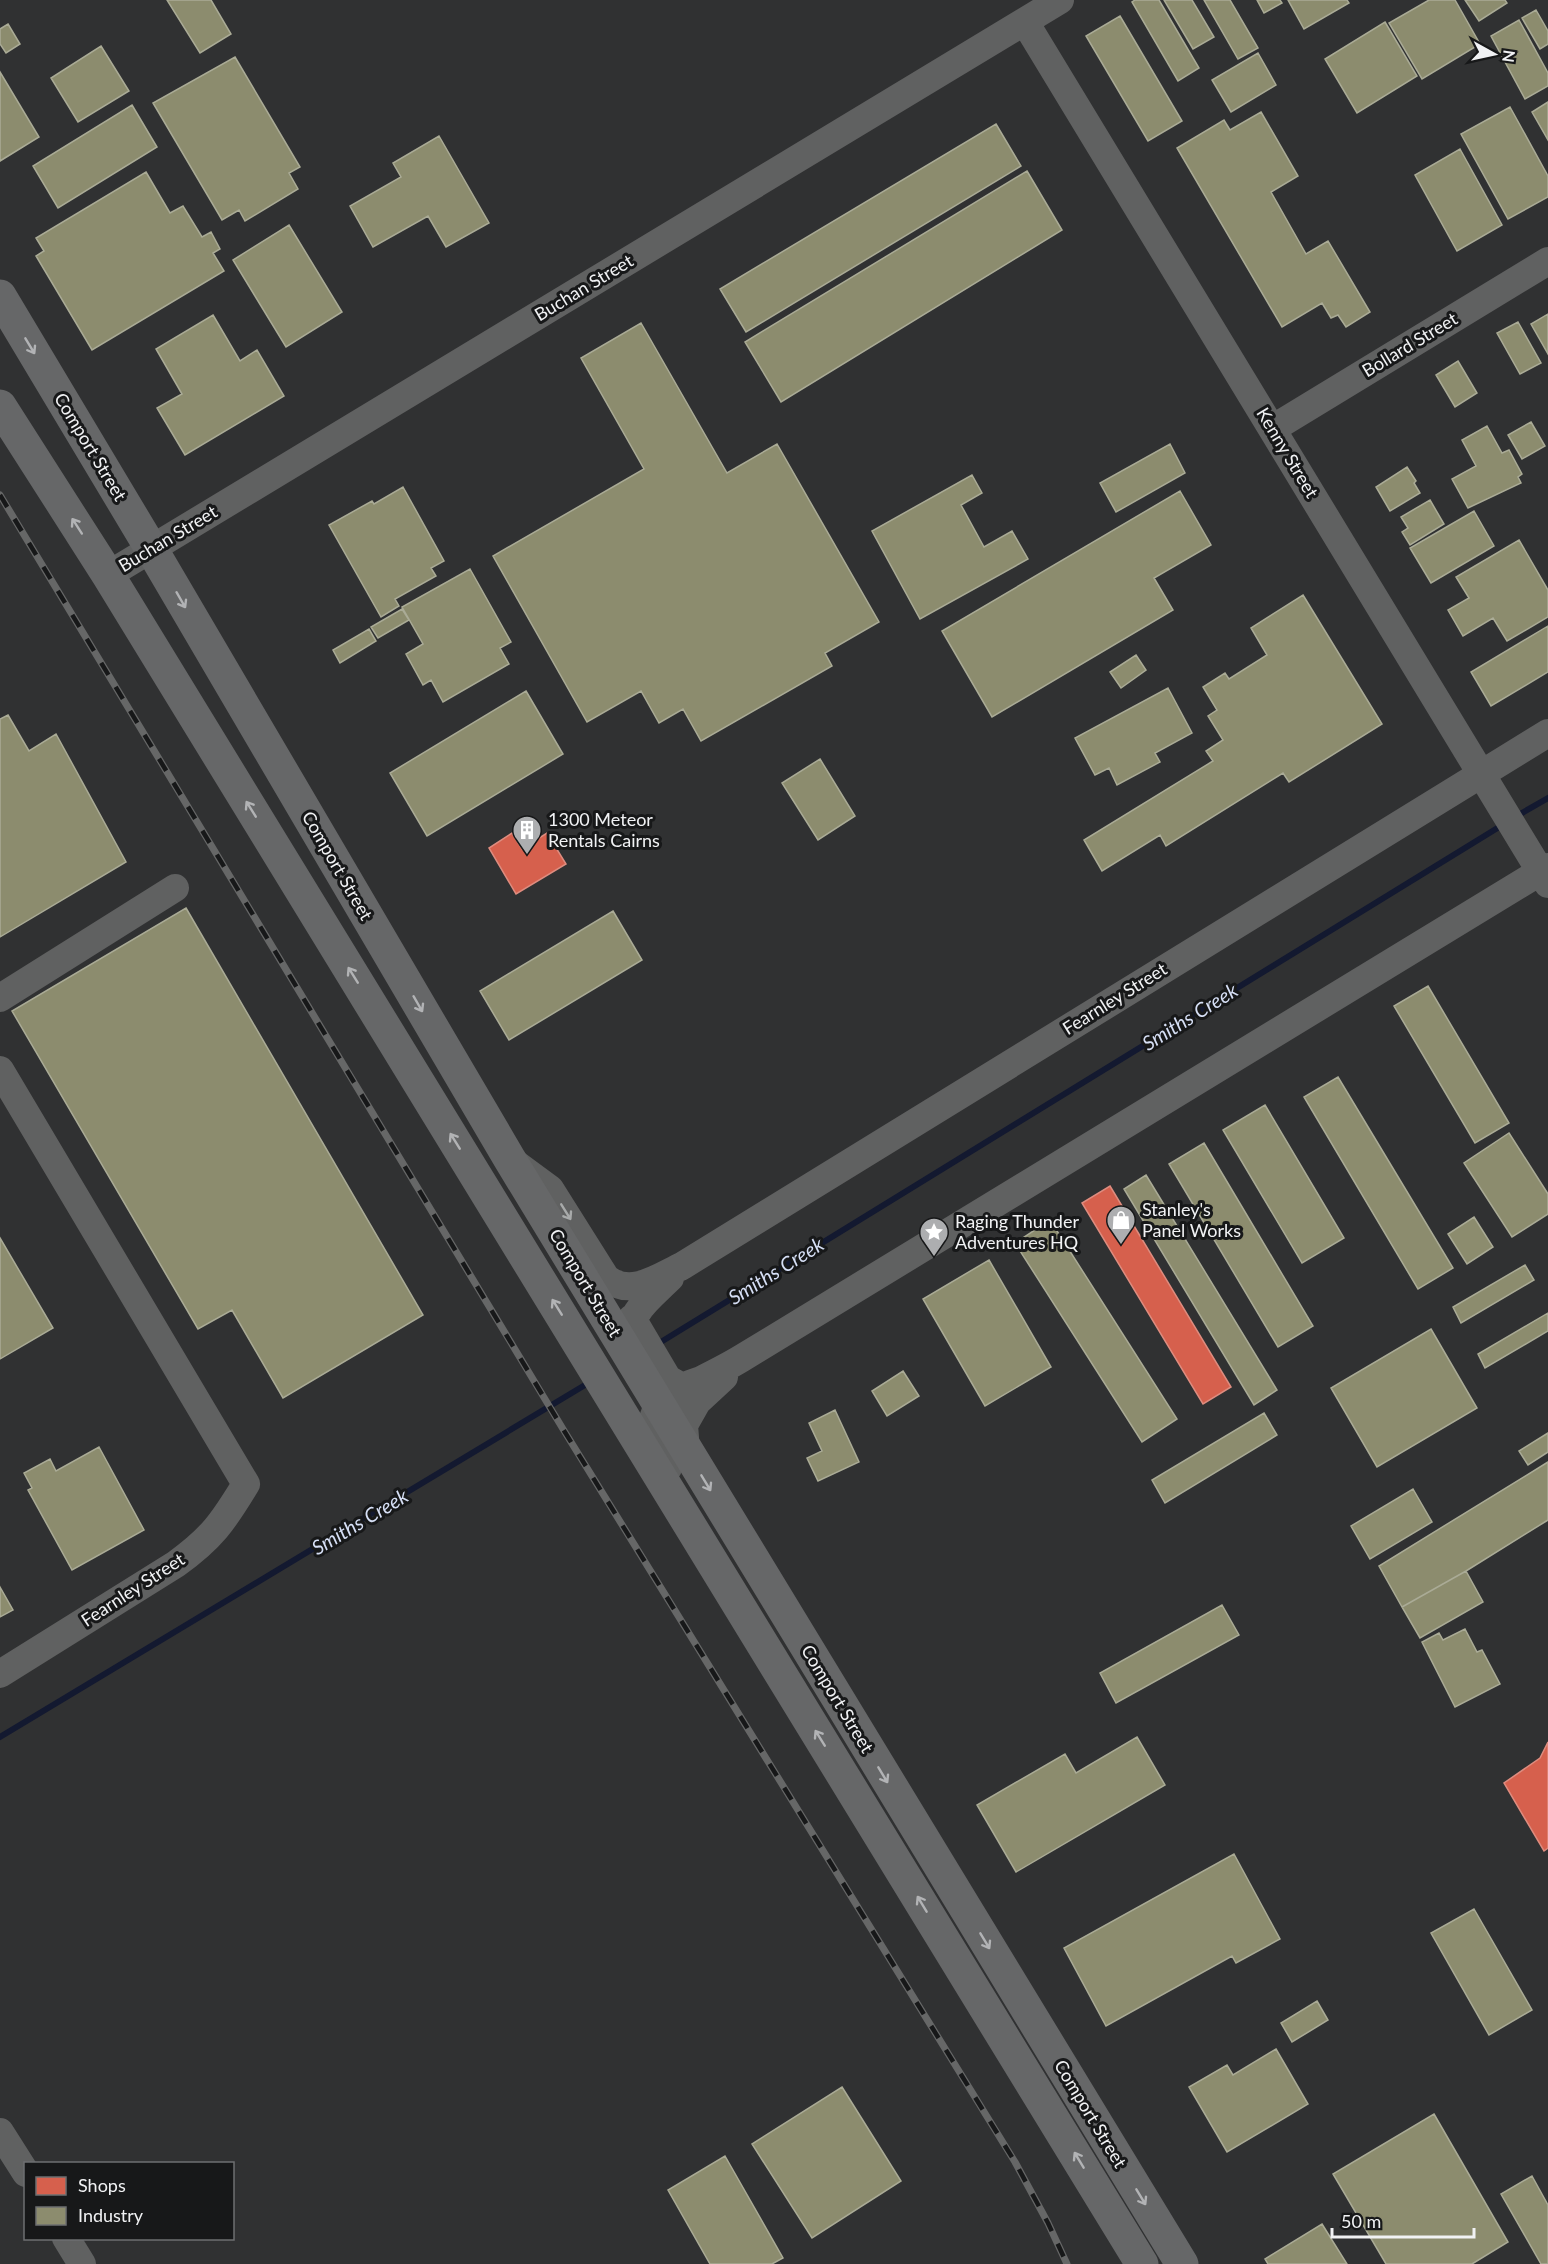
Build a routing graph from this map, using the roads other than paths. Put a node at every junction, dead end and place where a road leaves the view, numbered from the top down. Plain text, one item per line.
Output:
1 (1060, 0) edge
2 (1025, 22) junction
3 (1548, 261) edge
4 (0, 296) edge
5 (0, 406) edge
6 (1272, 429) junction
7 (152, 550) junction
8 (108, 575) junction
9 (1548, 733) edge
10 (1482, 773) junction
11 (1546, 875) edge
12 (175, 888) dead end
13 (0, 998) edge
14 (0, 1070) edge
15 (509, 1158) junction
16 (682, 1266) junction
17 (626, 1332) junction
18 (742, 1358) junction
19 (661, 1390) junction
20 (686, 1450) junction
21 (737, 1605) junction
22 (0, 1674) edge
23 (0, 2132) edge
24 (24, 2170) edge
25 (67, 2240) edge
26 (82, 2264) edge
27 (1142, 2264) edge
28 (1182, 2264) edge

1 - 2 street, Buchan Street
2 - 6 street, Kenny Street
2 - 7 street, Buchan Street
3 - 6 street, Bollard Street
4 -> 7 highway, Comport Street
8 -> 5 highway, Comport Street
6 - 10 street, Kenny Street
7 - 8 street, Buchan Street
7 -> 15 highway, Comport Street
21 -> 8 highway, Comport Street
9 - 10 street, Fearnley Street
10 - 11 street, Kenny Street
10 - 16 street, Fearnley Street
11 - 18 street
12 - 13 street
14 - 22 street, Fearnley Street
15 -> 16 street, Fearnley Street
15 - 17 highway, Comport Street
16 - 17 street, Fearnley Street
17 - 19 highway, Comport Street
18 - 19 street
18 - 20 street
19 - 20 highway, Comport Street
19 - 21 street
20 -> 28 highway, Comport Street
27 -> 21 highway, Comport Street
23 - 24 street
25 - 26 street

